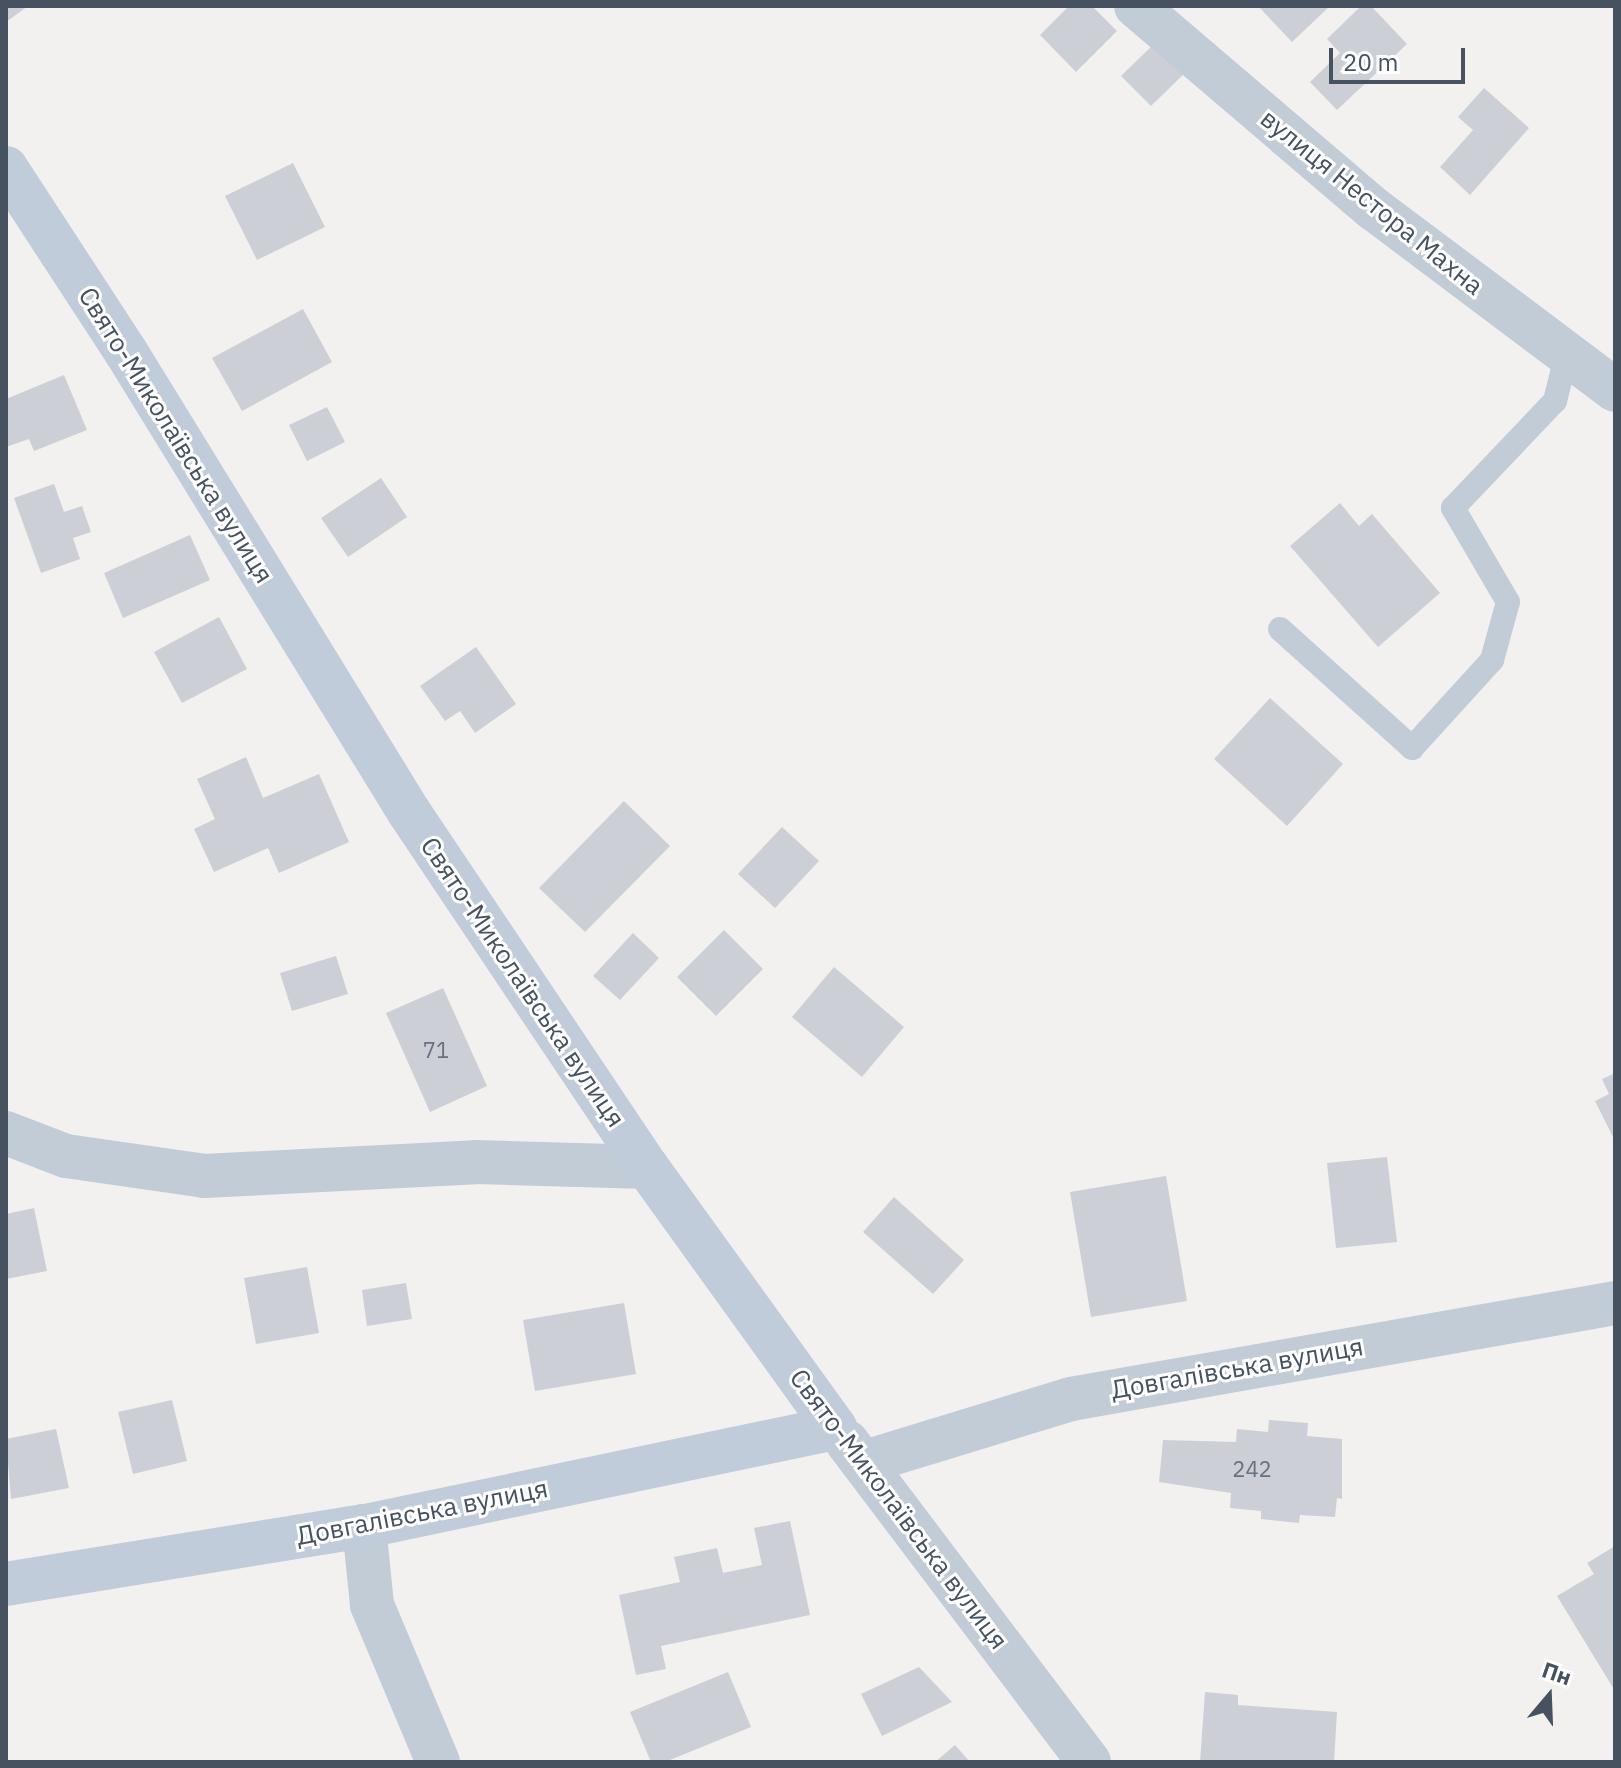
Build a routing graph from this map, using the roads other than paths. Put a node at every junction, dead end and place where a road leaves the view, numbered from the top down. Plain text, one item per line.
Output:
1 (1136, 6) edge
2 (6, 168) edge
3 (1566, 357) junction
4 (1615, 390) edge
5 (1280, 629) dead end
6 (6, 1133) edge
7 (647, 1167) junction
8 (1615, 1303) edge
9 (835, 1428) junction
10 (865, 1462) junction
11 (364, 1526) junction
12 (6, 1584) edge
13 (438, 1762) edge
14 (1089, 1762) edge

1 - 3 street, вулиця Нестора Махна
2 - 7 street, Свято-Миколаївська вулиця
3 - 4 street, вулиця Нестора Махна
3 - 5 lane
6 - 7 street
7 - 9 street, Свято-Миколаївська вулиця
8 - 10 street, Довгалівська вулиця
9 - 10 street, Свято-Миколаївська вулиця
9 - 11 street, Довгалівська вулиця
10 - 14 street, Свято-Миколаївська вулиця
11 - 12 street, Довгалівська вулиця
11 - 13 street

